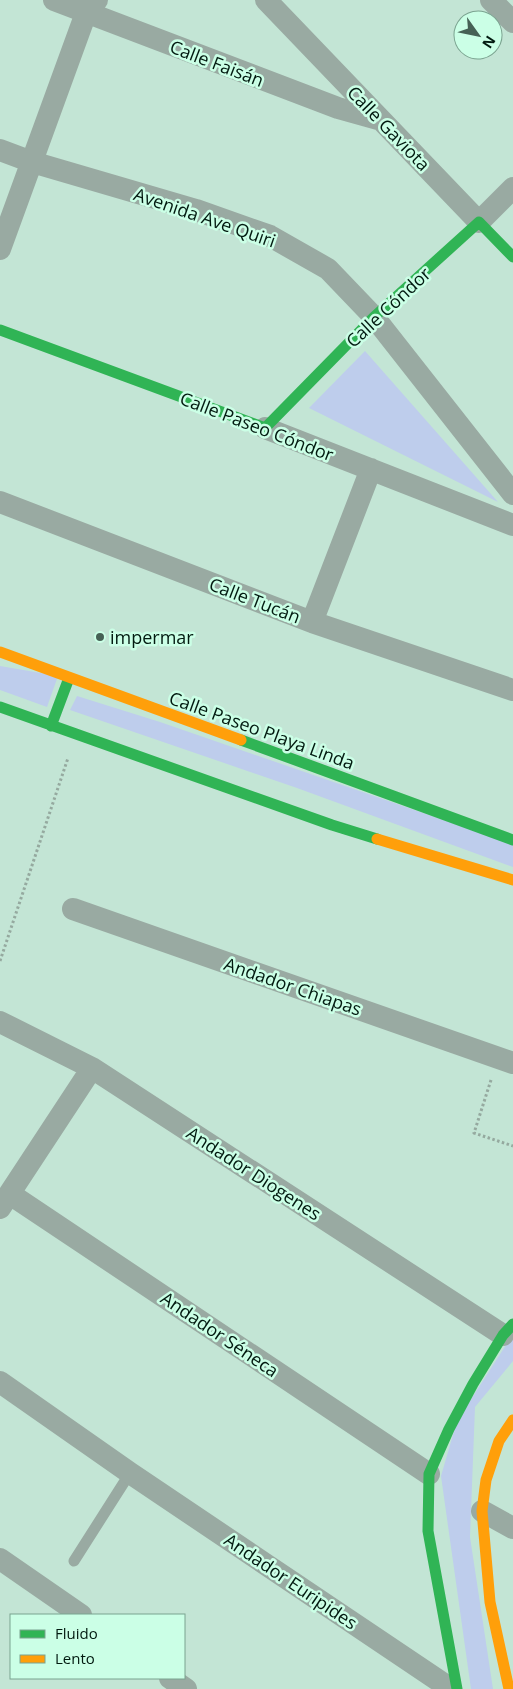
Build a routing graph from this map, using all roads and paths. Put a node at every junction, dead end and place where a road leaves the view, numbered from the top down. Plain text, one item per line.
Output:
1 (54, 0) edge
2 (266, 0) edge
3 (491, 0) edge
4 (92, 6) edge
5 (513, 22) edge
6 (382, 121) junction
7 (0, 150) edge
8 (32, 162) junction
9 (513, 188) edge
10 (480, 222) junction
11 (0, 249) edge
12 (513, 257) edge
13 (374, 317) junction
14 (0, 330) edge
15 (264, 428) junction
16 (371, 469) junction
17 (513, 494) edge
18 (0, 502) edge
19 (513, 525) edge
20 (312, 622) junction
21 (0, 652) edge
22 (69, 678) junction
23 (513, 690) edge
24 (0, 707) edge
25 (51, 726) junction
26 (77, 734) junction
27 (513, 840) edge
28 (513, 880) edge
29 (73, 910) dead end
30 (0, 961) edge
31 (0, 1022) edge
32 (505, 1060) edge
33 (92, 1068) junction
34 (513, 1146) edge
35 (5, 1201) edge
36 (508, 1329) edge
37 (0, 1382) edge
38 (513, 1420) edge
39 (130, 1473) junction
40 (429, 1474) junction
41 (482, 1511) junction
42 (513, 1528) edge
43 (0, 1559) edge
44 (74, 1561) dead end
45 (79, 1614) edge
46 (171, 1679) edge
47 (510, 1688) edge
48 (186, 1689) edge
49 (451, 1689) edge
50 (457, 1689) edge

1 - 4 street, Calle Faisán
2 - 6 street, Calle Gaviota
3 - 5 street
4 - 6 street, Calle Faisán
4 - 8 street
6 - 10 street, Calle Gaviota
7 - 8 street, Avenida Ave Quiri
8 - 11 street
8 - 13 street, Avenida Ave Quiri
9 - 10 street, Calle Cóndor
10 - 12 street, Calle Gaviota
10 - 13 street, Calle Cóndor
13 - 15 street, Calle Cóndor
13 - 17 street, Avenida Ave Quiri
14 - 15 street, Calle Paseo Cóndor
15 - 16 street, Calle Paseo Cóndor
16 - 19 street, Calle Paseo Cóndor
16 - 20 street
18 - 20 street, Calle Tucán
20 - 23 street, Calle Tucán
21 - 22 street, Calle Paseo Playa Linda
22 - 25 street
22 - 27 street, Calle Paseo Playa Linda
24 - 25 street
25 - 26 street
26 - 28 street
26 - 30 path
29 - 32 street, Andador Chiapas
31 - 33 street, Andador Diogenes
32 - 34 path
33 - 35 street
33 - 36 street, Andador Diogenes
35 - 40 street, Andador Séneca
36 - 40 street
37 - 39 street, Andador Euripides
38 - 41 street
39 - 44 lane
39 - 49 street, Andador Euripides
40 - 50 street
41 - 42 street
41 - 47 street
43 - 45 street
46 - 48 street

